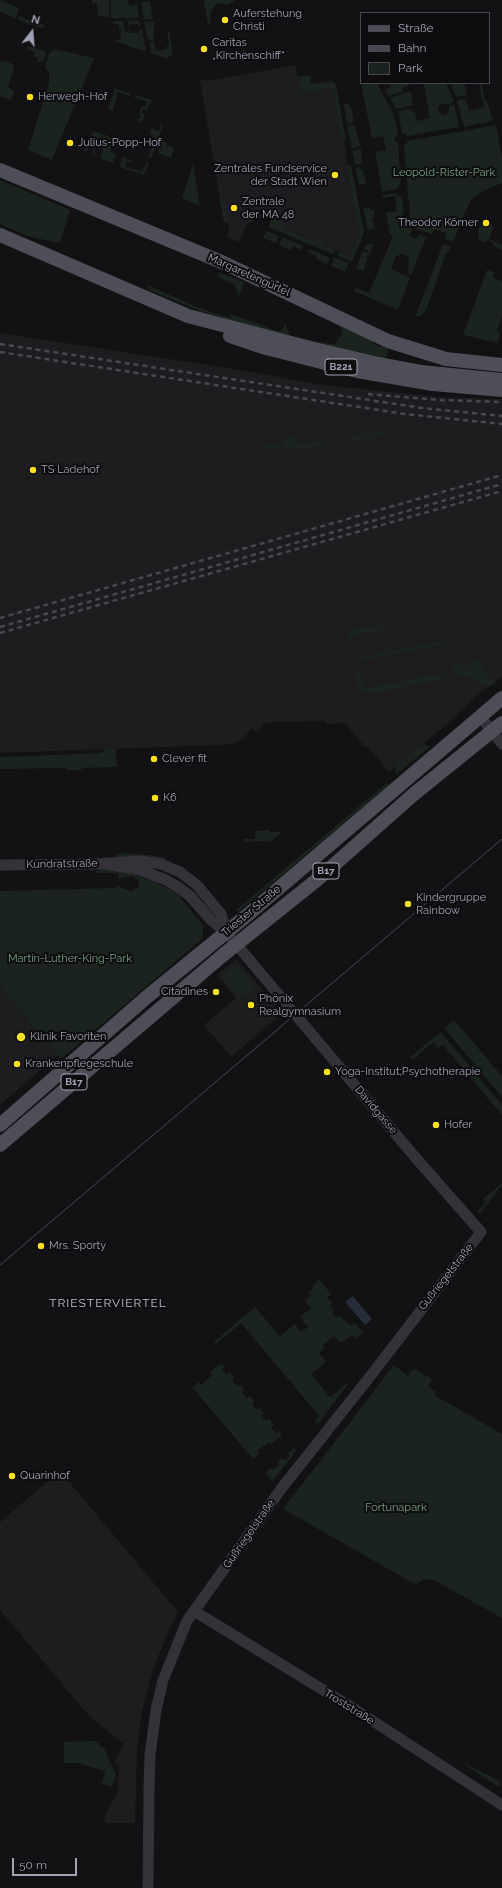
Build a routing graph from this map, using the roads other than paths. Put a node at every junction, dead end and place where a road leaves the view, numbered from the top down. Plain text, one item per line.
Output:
1 (0, 170) edge
2 (0, 235) edge
3 (188, 316) junction
4 (408, 348) junction
5 (502, 365) edge
6 (502, 373) edge
7 (502, 380) edge
8 (502, 390) edge
9 (502, 698) edge
10 (480, 716) junction
11 (497, 727) edge
12 (502, 744) edge
13 (0, 865) edge
14 (19, 865) junction
15 (0, 868) edge
16 (226, 932) junction
17 (236, 944) junction
18 (0, 1125) edge
19 (0, 1145) edge
20 (481, 1232) joint
21 (194, 1611) junction
22 (502, 1805) edge
23 (148, 1888) edge

1 - 4 main road, Margaretengürtel
2 - 3 main road, B221
3 - 7 main road, B221
3 - 8 main road, B221
4 - 5 main road, Margaretengürtel
4 - 6 main road
9 - 10 main road, Triester Straße / B17
10 - 11 street
10 - 16 main road, Triester Straße / B17
11 - 12 street
11 - 17 main road, Triester Straße / B17
13 - 14 street, Kundratstraße
14 - 15 street, Kundratstraße
14 - 16 street, Kundratstraße
16 - 17 street, Davidgasse
16 - 18 main road, Triester Straße / B17
17 - 19 main road, Triester Straße / B17
17 - 20 street, Davidgasse
20 - 21 street, Gußriegelstraße
21 - 22 street, Troststraße
21 - 23 street, Gußriegelstraße

